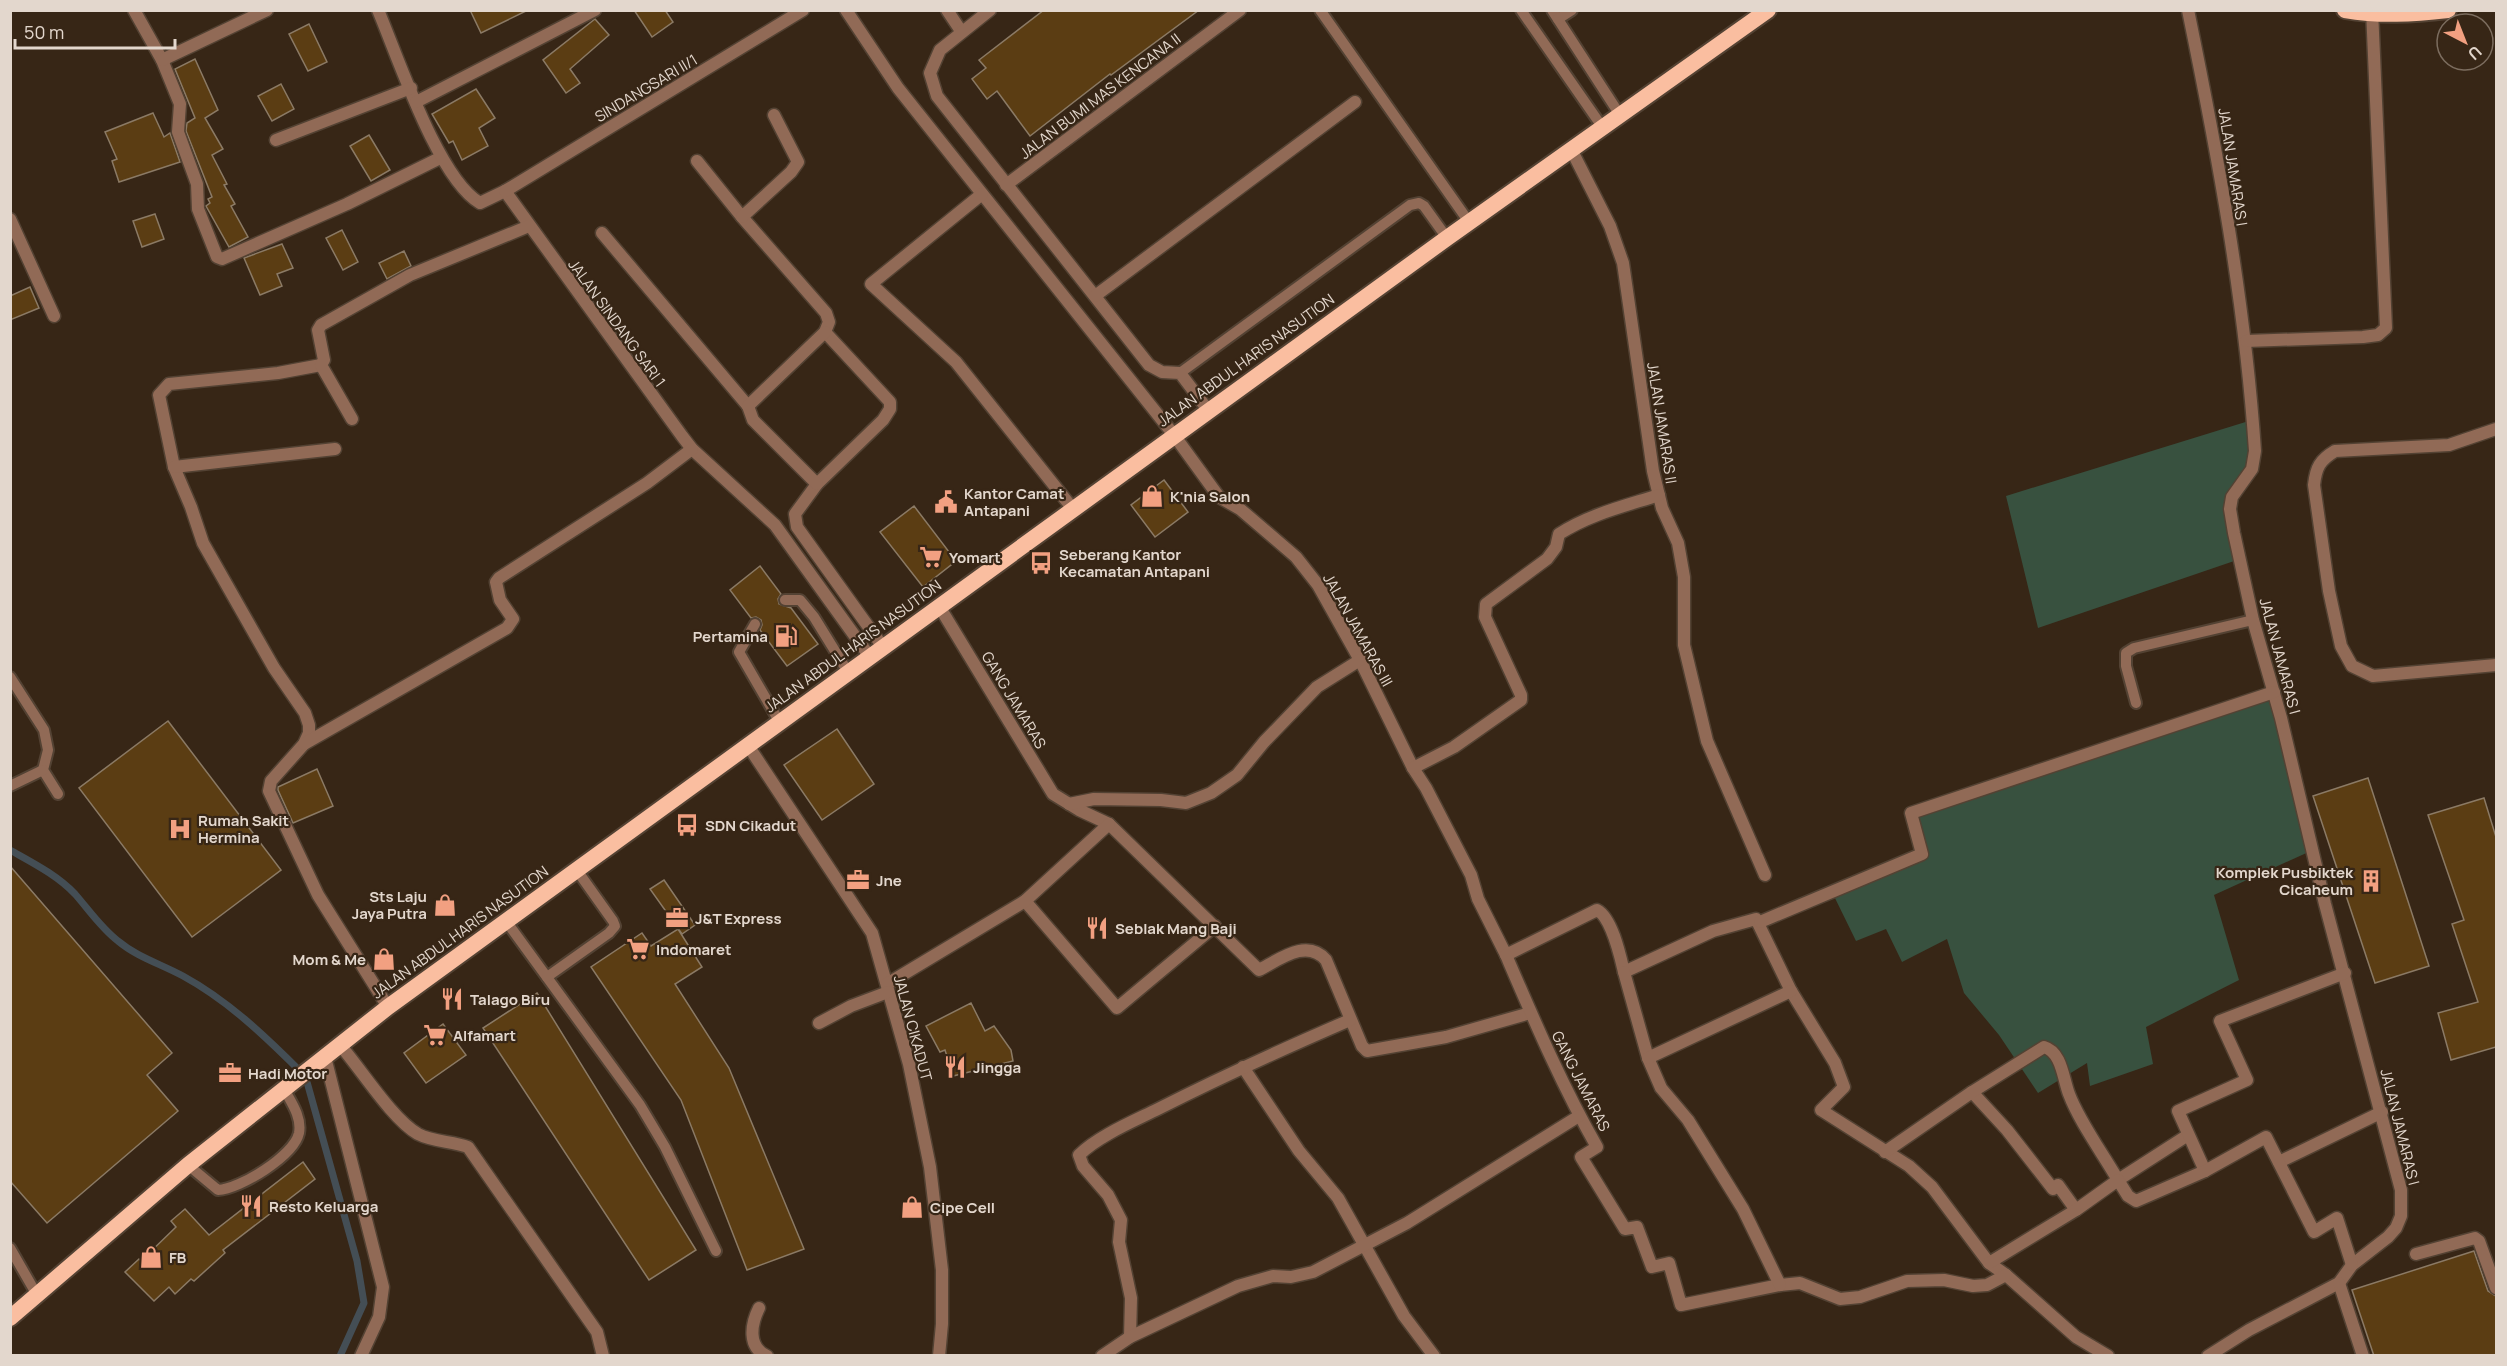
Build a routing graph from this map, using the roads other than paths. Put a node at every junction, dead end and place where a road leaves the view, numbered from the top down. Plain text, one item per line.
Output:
1 (134, 10) edge
2 (267, 10) edge
3 (378, 10) edge
4 (595, 10) edge
5 (803, 10) edge
6 (846, 10) edge
7 (947, 10) edge
8 (990, 10) edge
9 (1240, 10) edge
10 (1320, 10) edge
11 (1521, 10) edge
12 (1572, 10) edge
13 (1768, 10) edge
14 (2188, 10) edge
15 (2345, 10) edge
16 (2448, 10) edge
17 (2372, 13) edge
18 (1555, 15) edge
19 (961, 31) junction
20 (162, 60) junction
21 (411, 88) junction
22 (416, 102) junction
23 (1354, 102) dead end
24 (774, 115) dead end
25 (1620, 115) junction
26 (1603, 128) junction
27 (276, 140) dead end
28 (1572, 151) junction
29 (440, 158) junction
30 (697, 161) dead end
31 (1006, 185) junction
32 (505, 191) junction
33 (982, 194) junction
34 (742, 217) junction
35 (11, 221) edge
36 (1469, 222) junction
37 (529, 226) junction
38 (602, 233) dead end
39 (1447, 238) junction
40 (1095, 296) junction
41 (54, 316) dead end
42 (825, 332) junction
43 (2246, 341) junction
44 (321, 365) junction
45 (1180, 373) junction
46 (748, 406) junction
47 (1208, 410) junction
48 (352, 419) dead end
49 (2496, 429) edge
50 (1174, 435) junction
51 (336, 449) dead end
52 (692, 449) junction
53 (174, 467) junction
54 (817, 484) junction
55 (1659, 495) junction
56 (1073, 509) junction
57 (785, 600) dead end
58 (939, 606) junction
59 (2253, 620) junction
60 (755, 624) dead end
61 (876, 652) junction
62 (1360, 660) junction
63 (2496, 665) edge
64 (848, 672) junction
65 (10, 678) edge
66 (2274, 692) junction
67 (2136, 703) dead end
68 (778, 722) junction
69 (304, 744) junction
70 (747, 744) junction
71 (1413, 768) junction
72 (43, 770) junction
73 (10, 786) edge
74 (58, 794) dead end
75 (1069, 804) junction
76 (1109, 824) junction
77 (576, 869) junction
78 (1764, 874) dead end
79 (1024, 901) junction
80 (506, 921) junction
81 (1760, 922) junction
82 (1215, 926) junction
83 (1506, 955) junction
84 (1624, 972) junction
85 (2345, 973) junction
86 (547, 977) junction
87 (887, 988) junction
88 (1791, 991) junction
89 (388, 1006) junction
90 (1530, 1013) junction
91 (1350, 1020) junction
92 (819, 1023) dead end
93 (340, 1045) junction
94 (1648, 1058) junction
95 (321, 1061) junction
96 (1243, 1067) junction
97 (286, 1087) junction
98 (1972, 1092) junction
99 (2382, 1112) junction
100 (1579, 1116) junction
101 (2188, 1135) junction
102 (1885, 1152) junction
103 (2279, 1162) junction
104 (188, 1165) junction
105 (2205, 1171) junction
106 (2118, 1180) junction
107 (2076, 1210) junction
108 (1363, 1245) junction
109 (10, 1248) edge
110 (716, 1251) dead end
111 (2416, 1254) dead end
112 (1989, 1263) junction
113 (2352, 1265) junction
114 (2006, 1275) junction
115 (2339, 1283) junction
116 (1780, 1285) junction
117 (2496, 1288) edge
118 (37, 1295) junction
119 (759, 1308) dead end
120 (10, 1318) edge
121 (1130, 1337) junction
122 (362, 1356) edge
123 (603, 1356) edge
124 (767, 1356) edge
125 (939, 1356) edge
126 (1102, 1356) edge
127 (1434, 1356) edge
128 (2108, 1356) edge
129 (2208, 1356) edge
130 (2363, 1356) edge

1 - 20 street
2 - 20 street
3 - 21 street
4 - 22 street
5 - 32 street, SINDANGSARI II/1
6 - 33 street, JALAN JAMARAS III
7 - 19 street
8 - 19 street
9 - 31 street, JALAN BUMI MAS KENCANA II
10 - 36 lane
11 - 26 lane
12 - 18 lane
13 - 25 highway, JALAN ABDUL HARIS NASUTION
14 - 43 street, JALAN JAMARAS I
15 - 17 highway
16 - 17 highway
17 - 43 street
18 - 25 lane
19 - 31 street
20 - 29 street
21 - 22 street
21 - 27 street
22 - 29 street
23 - 40 street
24 - 34 street
25 - 26 highway, JALAN ABDUL HARIS NASUTION
26 - 28 highway, JALAN ABDUL HARIS NASUTION
28 - 36 highway, JALAN ABDUL HARIS NASUTION
28 - 55 street, JALAN JAMARAS II
29 - 32 street
30 - 34 street
31 - 40 street
32 - 37 street, JALAN SINDANG SARI 1
33 - 50 street, JALAN JAMARAS III
33 - 56 street
34 - 42 street
35 - 41 street
36 - 39 highway, JALAN ABDUL HARIS NASUTION
37 - 44 street
37 - 52 street, JALAN SINDANG SARI 1
38 - 46 street
39 - 45 lane
39 - 47 highway, JALAN ABDUL HARIS NASUTION
40 - 45 street
42 - 46 street
42 - 54 street
43 - 59 street, JALAN JAMARAS I
44 - 48 street
44 - 53 street
45 - 47 street
46 - 54 street
47 - 50 highway, JALAN ABDUL HARIS NASUTION
49 - 63 street
50 - 56 highway, JALAN ABDUL HARIS NASUTION
50 - 62 street, JALAN JAMARAS III
51 - 53 street
52 - 61 street, JALAN SINDANG SARI 1
52 - 69 street
53 - 69 street
54 - 61 street
55 - 71 street
55 - 78 street, JALAN JAMARAS II
56 - 58 highway, JALAN ABDUL HARIS NASUTION
57 - 64 lane
58 - 61 highway, JALAN ABDUL HARIS NASUTION
58 - 75 street, GANG JAMARAS
59 - 66 street, JALAN JAMARAS I
59 - 67 lane
60 - 68 lane
61 - 64 highway, JALAN ABDUL HARIS NASUTION
62 - 71 street, JALAN JAMARAS III
62 - 75 street
64 - 68 highway, JALAN ABDUL HARIS NASUTION
65 - 72 lane
66 - 81 street
66 - 85 street, JALAN JAMARAS I
68 - 70 highway, JALAN ABDUL HARIS NASUTION
69 - 89 street
70 - 77 highway, JALAN ABDUL HARIS NASUTION
70 - 87 street, JALAN CIKADUT
71 - 83 street, JALAN JAMARAS III
72 - 73 lane
72 - 74 lane
75 - 76 street, GANG JAMARAS
76 - 79 street
76 - 82 street, GANG JAMARAS
77 - 80 highway, JALAN ABDUL HARIS NASUTION
77 - 86 lane
79 - 82 street
79 - 87 street
80 - 86 lane
80 - 89 highway, JALAN ABDUL HARIS NASUTION
81 - 84 street
81 - 88 street
82 - 91 street, GANG JAMARAS
83 - 84 street
83 - 90 street, GANG JAMARAS
84 - 94 street
85 - 99 street, JALAN JAMARAS I
85 - 101 street
86 - 110 lane
87 - 92 street
87 - 125 street, JALAN CIKADUT
88 - 94 street
88 - 102 street
89 - 93 highway, JALAN ABDUL HARIS NASUTION
90 - 91 street, GANG JAMARAS
90 - 100 street, GANG JAMARAS
91 - 96 street
93 - 95 highway, JALAN ABDUL HARIS NASUTION
93 - 123 street
94 - 116 street
95 - 97 highway, JALAN ABDUL HARIS NASUTION
95 - 122 street
96 - 108 street
96 - 121 street
97 - 104 highway, JALAN ABDUL HARIS NASUTION
97 - 104 lane
98 - 102 street
98 - 106 street
98 - 107 street
99 - 103 street
99 - 113 street, JALAN JAMARAS I
100 - 108 street
100 - 116 street, GANG JAMARAS
101 - 105 street
101 - 106 street
102 - 112 street
103 - 105 street
103 - 113 street
104 - 118 highway, JALAN ABDUL HARIS NASUTION
105 - 106 street
106 - 107 street
107 - 112 street
108 - 121 street
108 - 127 street
109 - 118 lane
111 - 117 street
112 - 114 street
113 - 115 street, JALAN JAMARAS I
114 - 116 street, GANG JAMARAS
114 - 128 street
115 - 129 street
115 - 130 street
118 - 120 highway, JALAN ABDUL HARIS NASUTION
119 - 124 street
121 - 126 street

